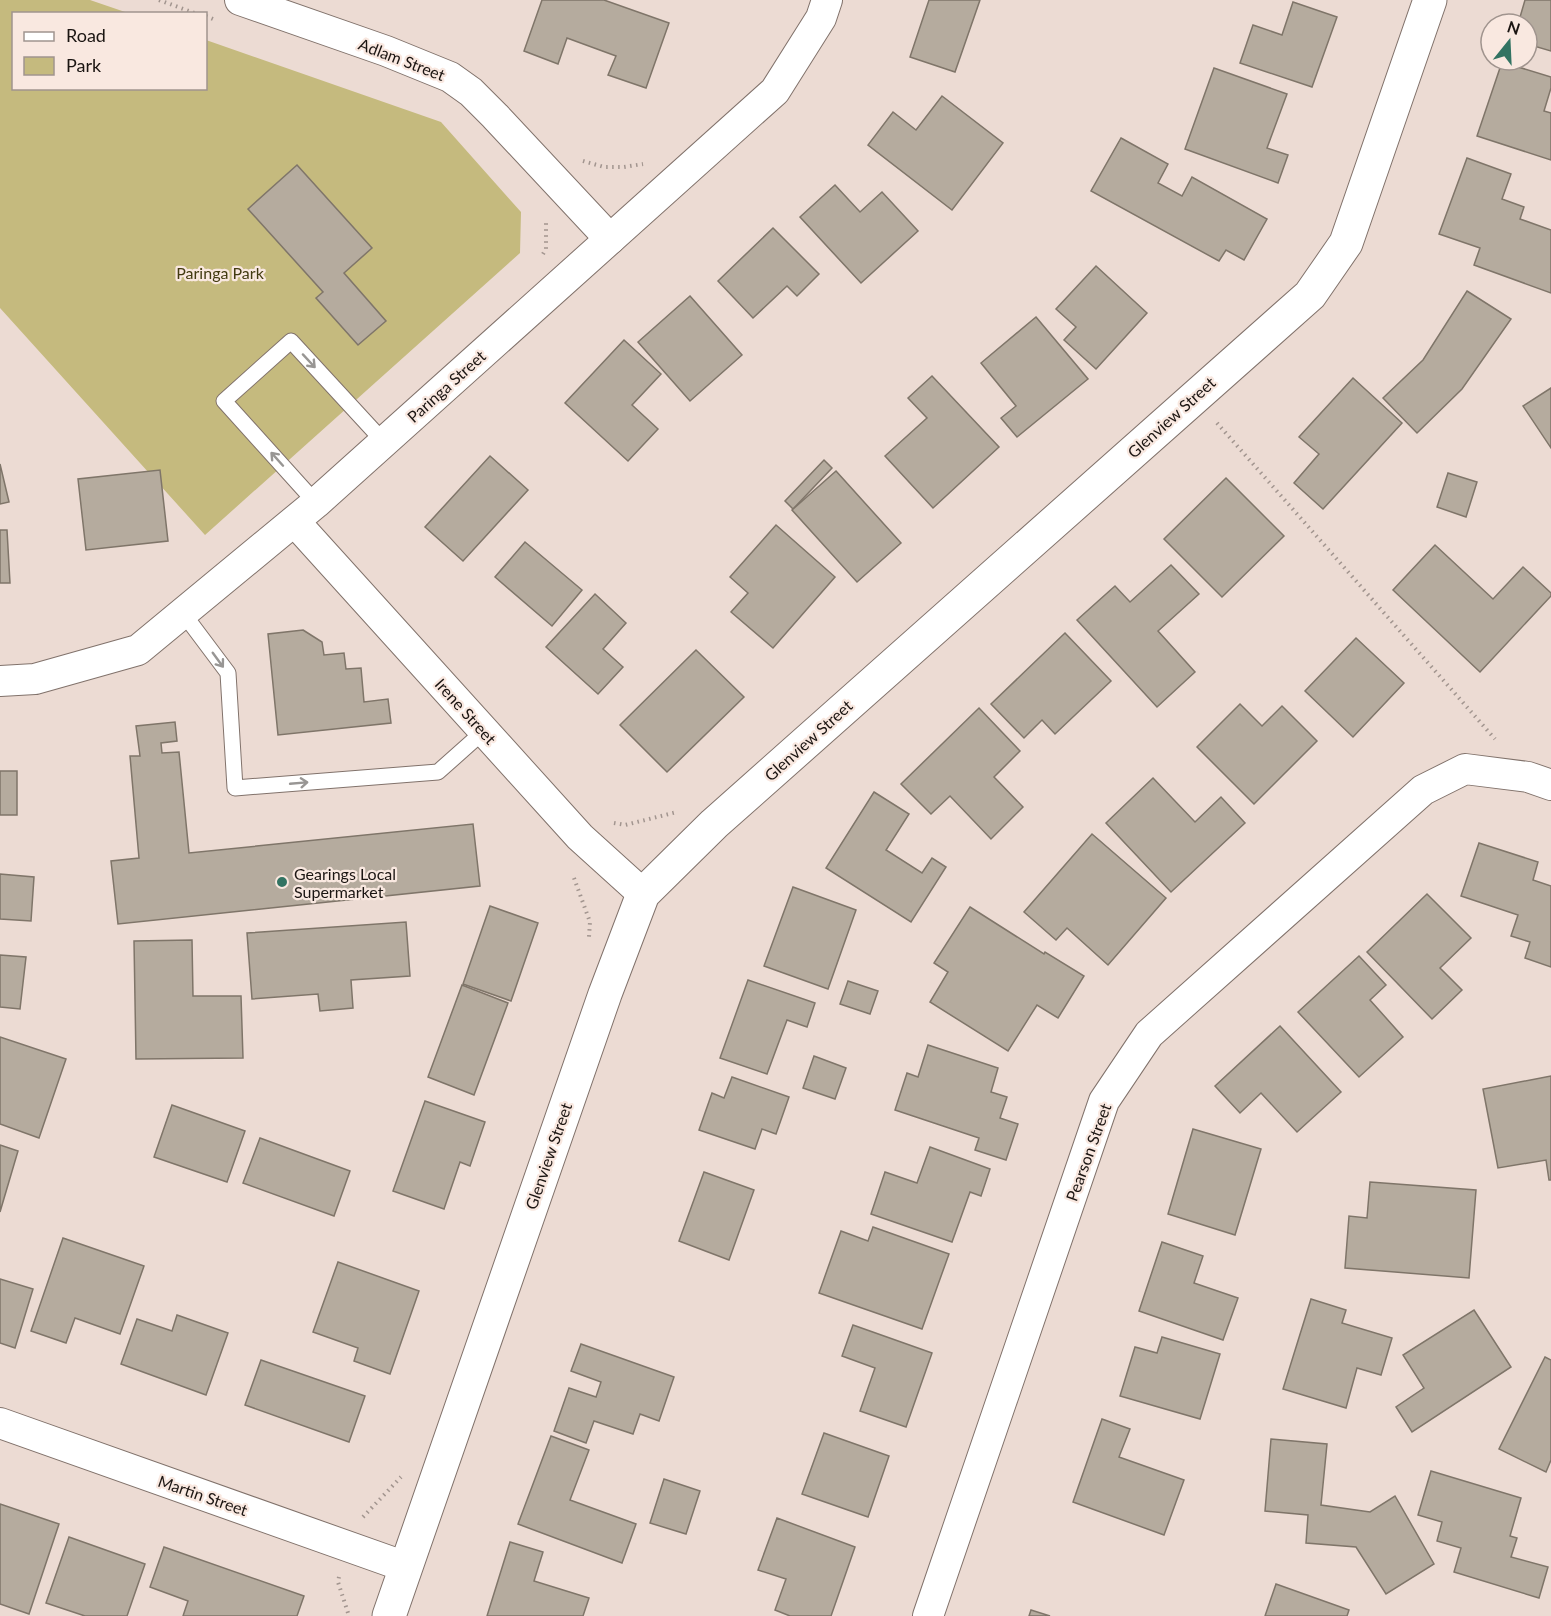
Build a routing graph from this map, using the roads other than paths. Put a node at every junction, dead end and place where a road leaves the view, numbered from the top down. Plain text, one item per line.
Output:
1 (240, 0) edge
2 (827, 0) edge
3 (1430, 0) edge
4 (610, 239) junction
5 (384, 441) junction
6 (305, 512) junction
7 (183, 613) junction
8 (0, 681) edge
9 (484, 731) junction
10 (1551, 785) edge
11 (643, 894) junction
12 (0, 1423) edge
13 (406, 1567) junction
14 (389, 1616) edge
15 (928, 1616) edge

1 - 4 street, Adlam Street
2 - 4 street, Paringa Street
3 - 11 street, Glenview Street
4 - 5 street, Paringa Street
5 - 6 street, Paringa Street
6 -> 5 lane
6 - 7 street, Paringa Street
6 - 9 street, Irene Street
7 - 8 street, Paringa Street
7 -> 9 lane
9 - 11 street, Irene Street
10 - 15 street, Pearson Street
11 - 13 street, Glenview Street
12 - 13 street, Martin Street
13 - 14 street, Glenview Street

